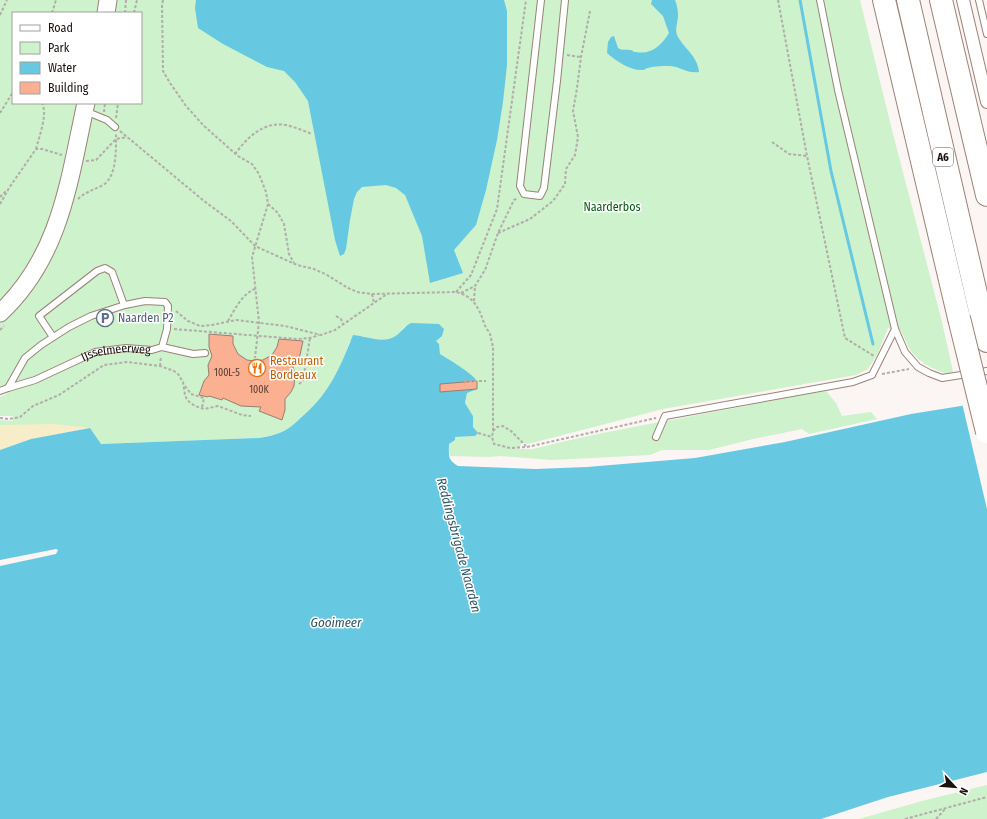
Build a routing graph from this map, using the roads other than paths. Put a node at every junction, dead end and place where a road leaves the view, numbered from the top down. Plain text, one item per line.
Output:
1 (108, 0) edge
2 (541, 0) edge
3 (564, 0) edge
4 (820, 0) edge
5 (884, 0) edge
6 (908, 0) edge
7 (941, 0) edge
8 (963, 0) edge
9 (979, 0) edge
10 (106, 12) edge
11 (987, 34) edge
12 (987, 102) edge
13 (85, 107) edge
14 (116, 127) dead end
15 (987, 195) edge
16 (124, 305) junction
17 (0, 313) edge
18 (895, 329) junction
19 (53, 337) junction
20 (987, 341) edge
21 (162, 347) junction
22 (205, 353) dead end
23 (987, 372) edge
24 (8, 388) junction
25 (0, 391) edge
26 (987, 432) edge
27 (656, 437) dead end

1 - 10 main road
2 - 3 lane
4 - 18 lane
5 - 26 highway, A6, bridge
6 - 20 highway, A6
7 - 15 highway
8 - 12 street
9 - 11 lane
13 - 14 lane
13 - 17 main road
16 - 19 lane
16 - 19 lane
16 - 21 lane, IJsselmeerweg
18 - 23 lane
18 - 27 lane
19 - 24 lane
21 - 22 lane
21 - 24 lane, IJsselmeerweg
24 - 25 lane, IJsselmeerweg

